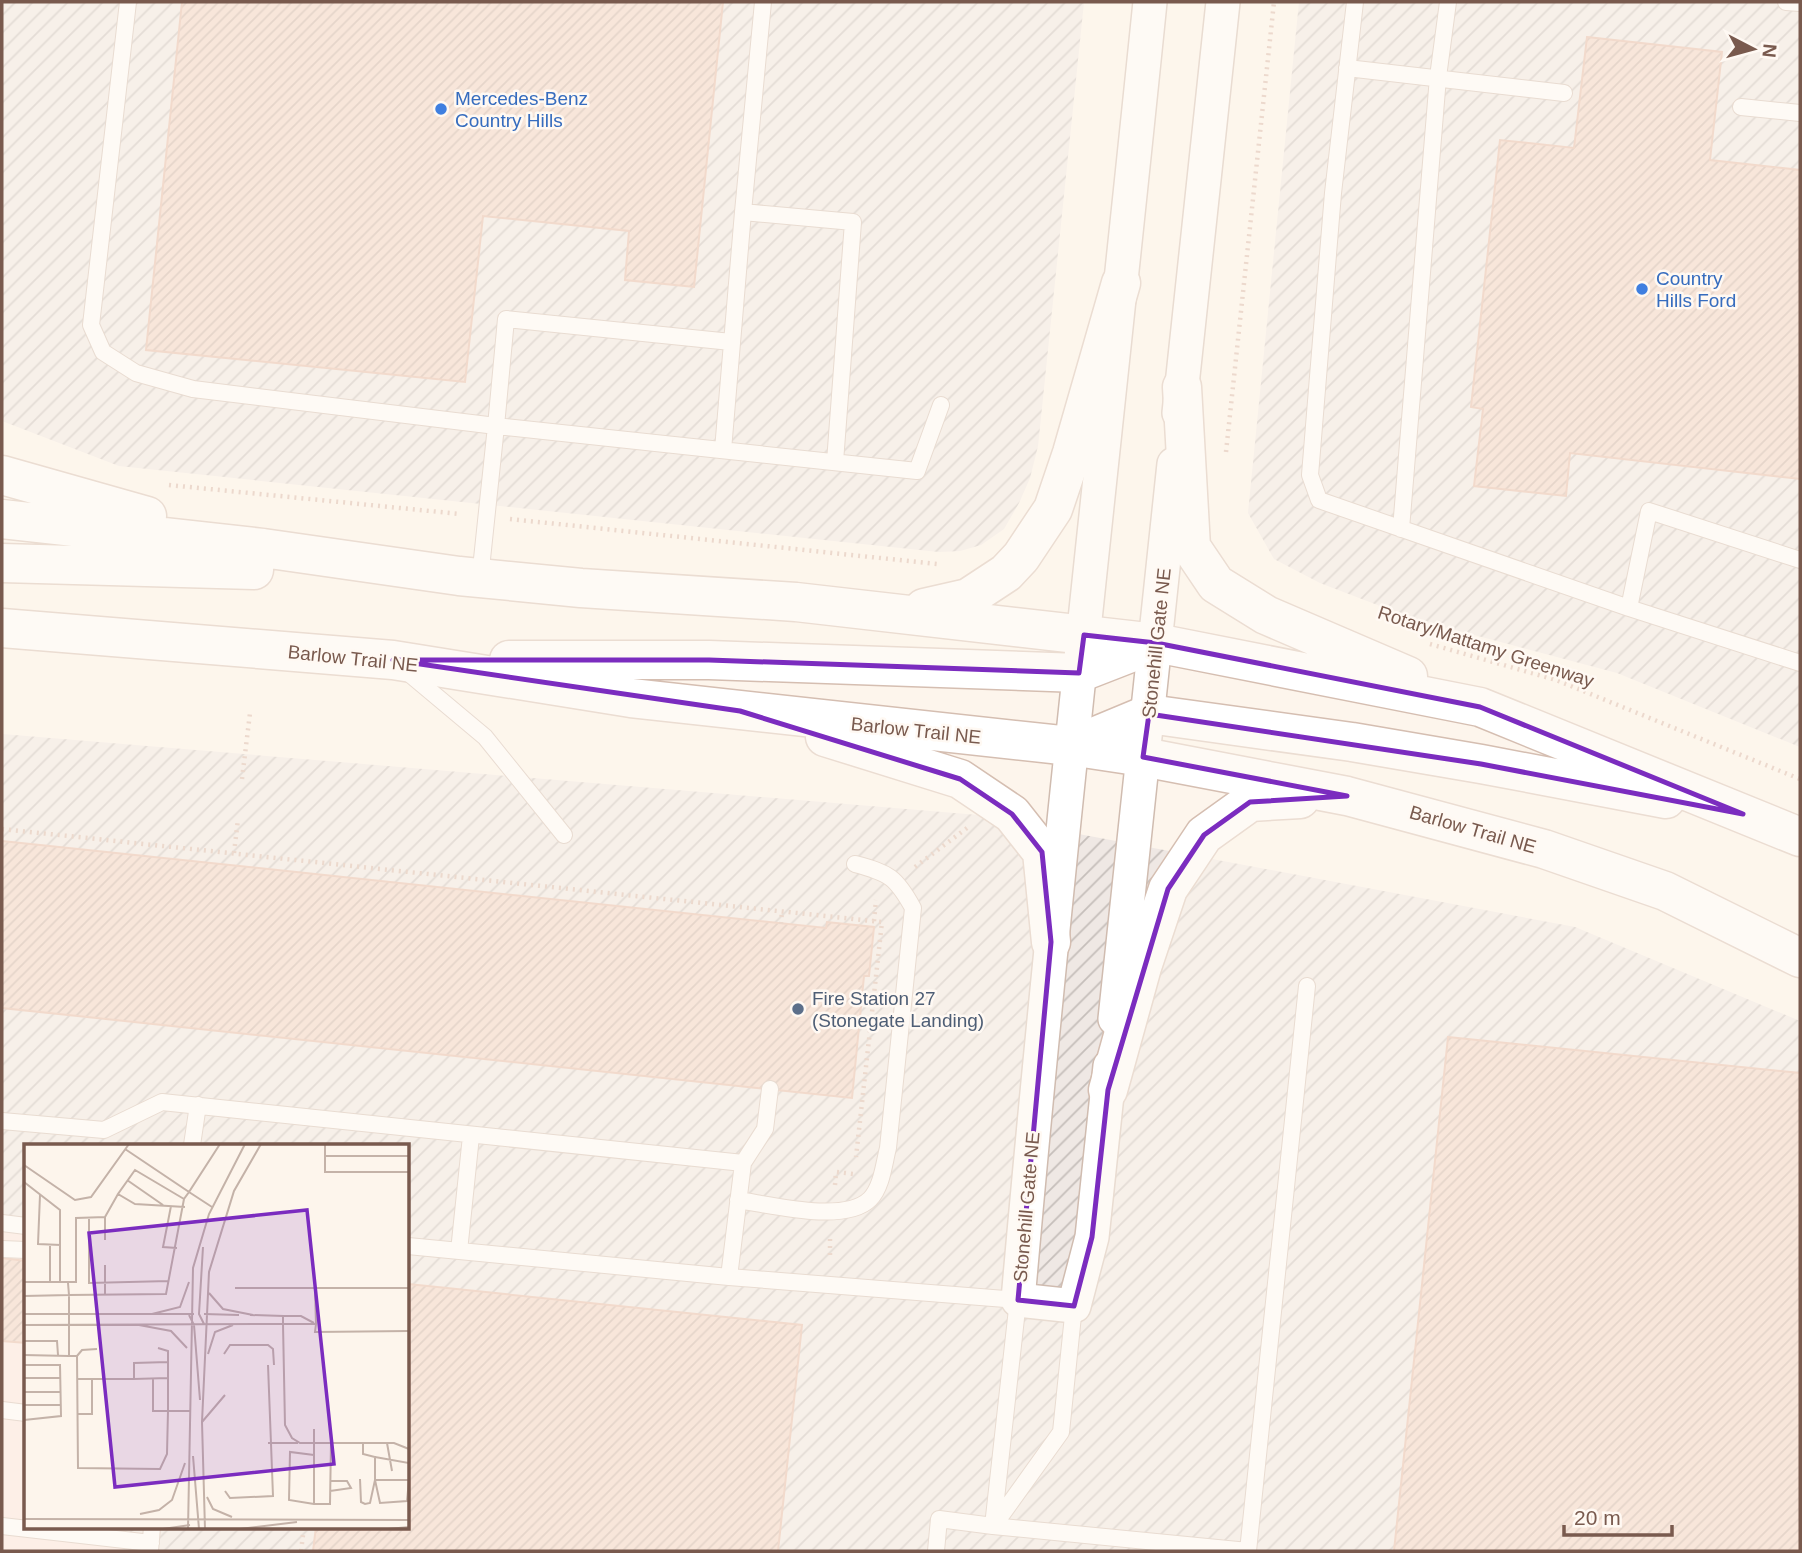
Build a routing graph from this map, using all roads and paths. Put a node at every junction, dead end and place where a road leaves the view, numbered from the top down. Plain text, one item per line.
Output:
1 (128, 2) edge
2 (763, 2) edge
3 (1150, 2) edge
4 (1223, 2) edge
5 (1273, 2) edge
6 (1355, 2) edge
7 (1448, 2) edge
8 (1786, 2) edge
9 (1800, 3) edge
10 (1347, 68) junction
11 (1438, 77) junction
12 (1564, 93) dead end
13 (1741, 107) dead end
14 (1800, 113) edge
15 (743, 212) junction
16 (1121, 283) junction
17 (731, 342) junction
18 (1182, 387) junction
19 (941, 405) dead end
20 (496, 426) junction
21 (723, 450) junction
22 (1226, 455) dead end
23 (835, 462) junction
24 (2, 475) edge
25 (2, 519) edge
26 (1401, 529) junction
27 (263, 548) junction
28 (1800, 560) edge
29 (2, 563) edge
30 (470, 577) junction
31 (1629, 608) junction
32 (894, 614) junction
33 (8, 630) edge
34 (1084, 635) junction
35 (1424, 642) dead end
36 (1156, 643) junction
37 (393, 660) junction
38 (1800, 663) edge
39 (1079, 673) junction
40 (1480, 707) junction
41 (740, 710) junction
42 (250, 713) dead end
43 (1149, 714) junction
44 (1070, 746) junction
45 (1143, 757) junction
46 (242, 779) dead end
47 (1800, 779) edge
48 (1347, 796) junction
49 (1743, 814) junction
50 (238, 819) dead end
51 (968, 828) dead end
52 (2, 829) edge
53 (564, 835) dead end
54 (1800, 837) edge
55 (234, 853) junction
56 (855, 864) dead end
57 (913, 868) dead end
58 (881, 895) dead end
59 (782, 911) junction
60 (874, 921) junction
61 (781, 924) dead end
62 (1051, 942) junction
63 (1800, 958) edge
64 (1307, 986) dead end
65 (770, 1089) dead end
66 (1108, 1090) junction
67 (198, 1105) junction
68 (2, 1121) edge
69 (471, 1136) junction
70 (192, 1144) edge
71 (743, 1163) junction
72 (834, 1193) dead end
73 (738, 1200) junction
74 (2, 1223) edge
75 (24, 1226) edge
76 (831, 1233) dead end
77 (410, 1246) edge
78 (2, 1249) edge
79 (24, 1250) edge
80 (459, 1251) junction
81 (830, 1255) dead end
82 (729, 1278) junction
83 (1018, 1300) junction
84 (1074, 1306) junction
85 (2, 1410) edge
86 (24, 1413) edge
87 (2, 1526) edge
88 (993, 1526) junction
89 (304, 1528) edge
90 (151, 1540) edge
91 (301, 1551) edge
92 (936, 1551) edge
93 (1248, 1551) edge

1 - 20 lane
2 - 15 lane
3 - 16 street, Stonehill Gate NE
4 - 18 street, Stonehill Gate NE
5 - 22 path
6 - 10 lane
7 - 11 lane
8 - 9 lane
10 - 11 lane
10 - 26 lane
11 - 12 lane
11 - 26 lane
13 - 14 lane
15 - 17 lane
15 - 23 lane
16 - 32 main road
16 - 34 street, Stonehill Gate NE
17 - 20 lane
17 - 21 lane
18 - 36 street, Stonehill Gate NE
18 - 40 main road
19 - 23 lane
20 - 21 lane
20 - 30 lane
21 - 23 lane
24 - 27 main road
25 - 27 main road
26 - 31 lane
27 - 30 main road
28 - 31 lane
29 - 30 main road
30 - 32 main road
31 - 38 lane
32 - 34 main road
33 - 37 main road, Barlow Trail NE
34 - 36 main road
34 - 39 street, Stonehill Gate NE
35 - 47 path, Rotary/Mattamy Greenway
36 - 39 main road
36 - 40 main road
36 - 43 street, Stonehill Gate NE
37 - 39 main road
37 - 41 main road, Barlow Trail NE
37 - 53 lane
39 - 44 street, Stonehill Gate NE
40 - 49 main road
41 - 44 main road, Barlow Trail NE
41 - 62 main road
42 - 46 path
43 - 44 main road
43 - 45 street, Stonehill Gate NE
43 - 49 main road
44 - 45 main road, Barlow Trail NE
44 - 62 street, Stonehill Gate NE
45 - 48 main road, Barlow Trail NE
45 - 66 street, Stonehill Gate NE
48 - 63 main road, Barlow Trail NE
48 - 66 main road
49 - 54 main road
50 - 55 path
51 - 57 path
52 - 55 path
55 - 59 path
56 - 73 lane
58 - 60 path
59 - 60 path
59 - 61 path
60 - 72 path
62 - 83 street, Stonehill Gate NE
64 - 93 lane
65 - 71 lane
66 - 84 street, Stonehill Gate NE
67 - 68 lane
67 - 69 lane
67 - 70 lane
69 - 71 lane
69 - 80 lane
71 - 73 lane
73 - 82 lane
74 - 75 lane
76 - 81 path
77 - 80 lane
78 - 79 lane
80 - 82 lane
82 - 83 lane
83 - 84 street, Stonehill Gate NE
83 - 88 lane
84 - 88 lane
85 - 86 lane
87 - 90 lane
88 - 92 lane
88 - 93 lane
89 - 91 path

